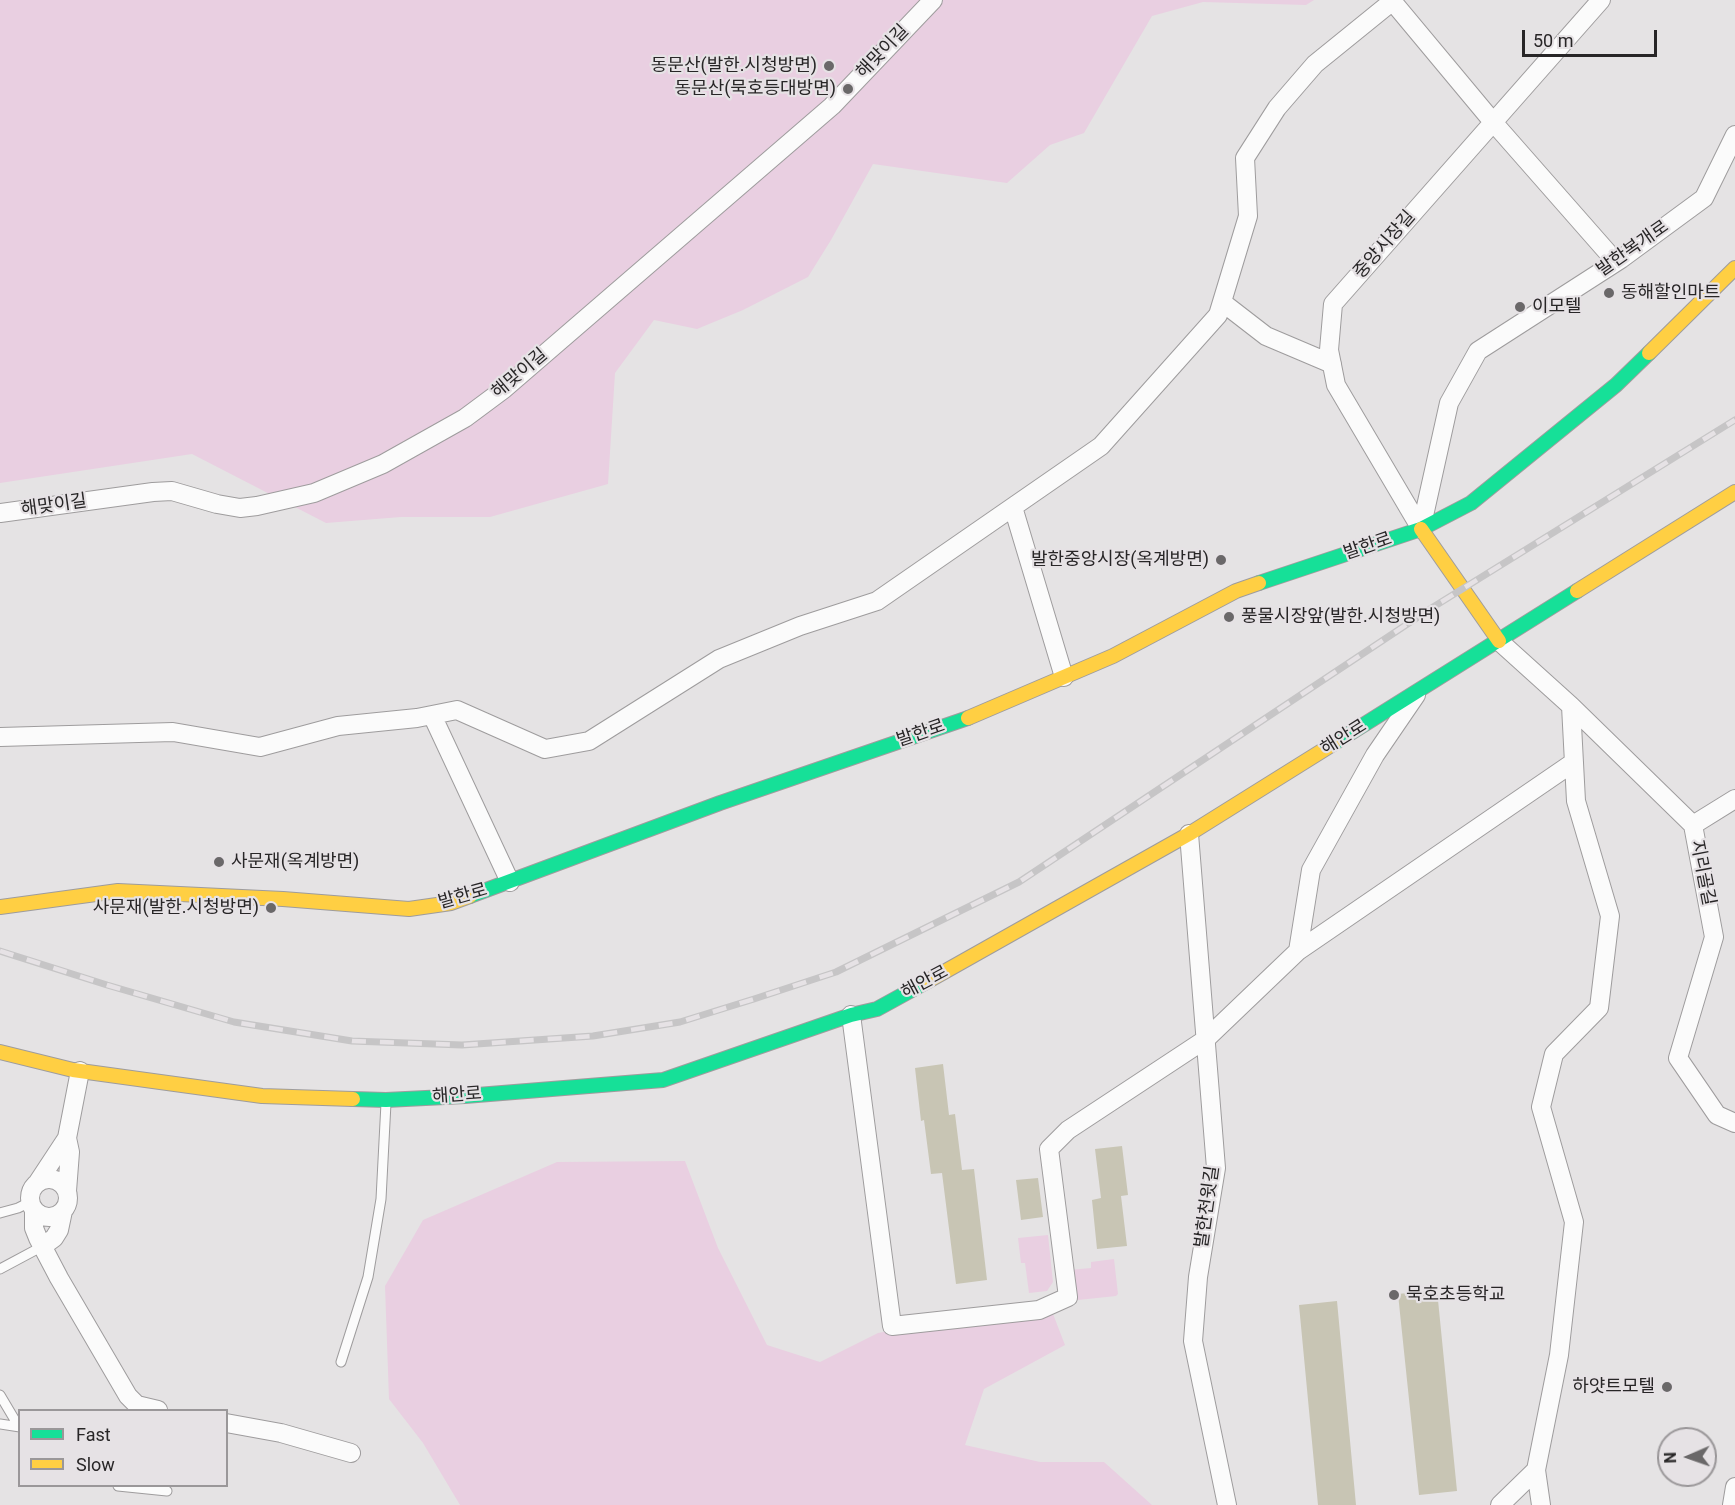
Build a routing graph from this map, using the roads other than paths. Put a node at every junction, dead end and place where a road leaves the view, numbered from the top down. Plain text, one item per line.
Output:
1 (933, 0) edge
2 (1601, 0) edge
3 (1394, 1) edge
4 (1493, 122) junction
5 (1735, 135) edge
6 (1616, 262) junction
7 (1735, 268) edge
8 (1222, 302) junction
9 (1332, 364) junction
10 (1735, 492) edge
11 (1013, 507) junction
12 (0, 513) edge
13 (1421, 529) junction
14 (1499, 641) junction
15 (1064, 677) junction
16 (1419, 692) junction
17 (1571, 706) junction
18 (432, 715) junction
19 (0, 737) edge
20 (1574, 762) junction
21 (1735, 799) edge
22 (1693, 825) junction
23 (1189, 834) junction
24 (510, 882) junction
25 (0, 907) edge
26 (1298, 951) junction
27 (850, 1016) junction
28 (1206, 1039) junction
29 (0, 1052) edge
30 (80, 1071) junction
31 (386, 1100) junction
32 (1735, 1124) edge
33 (67, 1138) junction
34 (38, 1182) junction
35 (67, 1191) junction
36 (32, 1206) junction
37 (63, 1211) junction
38 (0, 1213) edge
39 (43, 1246) junction
40 (0, 1269) edge
41 (341, 1362) dead end
42 (0, 1395) edge
43 (154, 1409) edge
44 (228, 1423) edge
45 (0, 1424) edge
46 (18, 1425) edge
47 (18, 1427) edge
48 (351, 1453) dead end
49 (1536, 1470) junction
50 (134, 1487) edge
51 (1735, 1487) edge
52 (167, 1491) dead end
53 (1227, 1505) edge
54 (1500, 1505) edge
55 (1541, 1505) edge
56 (1732, 1505) edge

1 - 12 street, 해맞이길
2 - 4 street, 중앙시장길
3 - 4 street
3 - 8 street
4 - 6 street
4 - 9 street, 중앙시장길
5 - 6 street, 발한복개로
6 - 13 street, 발한복개로
7 - 13 street, 발한로
8 - 9 street
8 - 11 street
9 - 13 street, 중앙시장길
10 - 14 street, 해안로
11 - 15 street
11 - 18 street
13 - 14 street
13 - 15 street, 발한로
14 - 16 street, 해안로
14 - 17 street, 지리골길
15 - 24 street, 발한로
16 - 23 street, 해안로
16 - 26 street
17 - 20 street
17 - 22 street, 지리골길
18 - 19 street
18 - 24 street
20 - 26 street
20 - 49 street
21 - 22 street
22 - 32 street, 지리골길
23 - 27 street, 해안로
23 - 28 street, 발한천윗길
24 - 25 street, 발한로
26 - 28 street
27 - 28 street
27 - 31 street, 해안로
28 - 53 street, 발한천윗길
29 - 30 street, 해안로
30 - 31 street, 해안로
30 - 33 street
31 - 41 lane
33 - 34 street
33 - 35 street
34 - 35 street
34 - 36 street
35 - 37 street
36 - 37 street
36 - 38 lane
36 - 39 street
37 - 39 street
39 - 40 lane
39 - 43 street
42 - 46 lane
44 - 48 street
45 - 47 lane
49 - 54 street
49 - 55 street
50 - 52 lane
51 - 56 street

